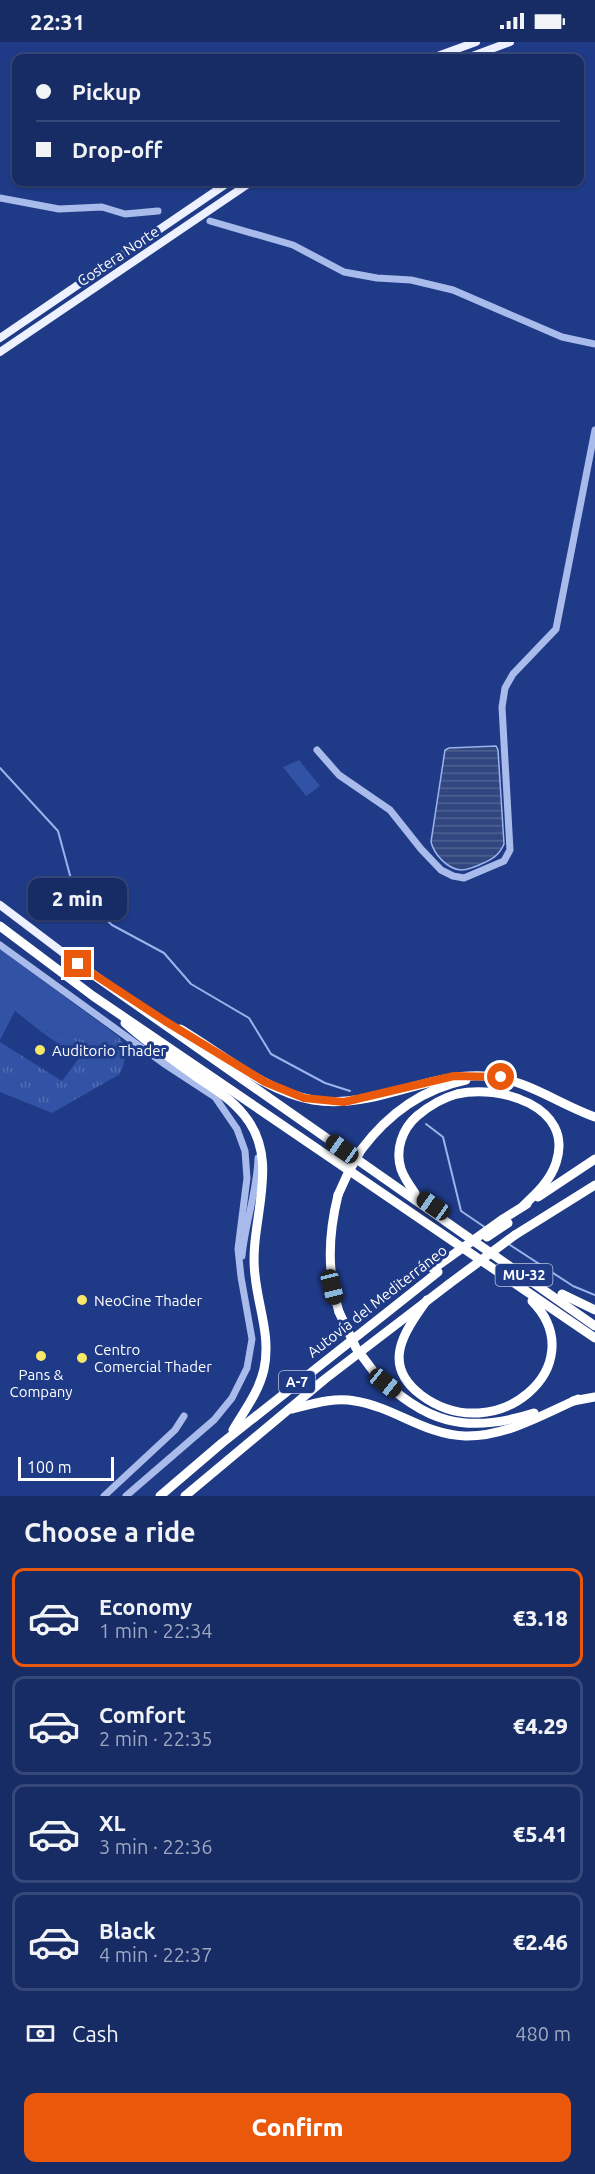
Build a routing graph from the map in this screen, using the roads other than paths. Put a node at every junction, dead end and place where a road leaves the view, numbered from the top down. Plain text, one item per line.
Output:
1 (476, 42) edge
2 (510, 42) edge
3 (443, 54) edge
4 (478, 54) edge
5 (222, 186) edge
6 (244, 186) edge
7 (0, 198) edge
8 (158, 211) dead end
9 (210, 221) dead end
10 (0, 338) edge
11 (595, 345) edge
12 (0, 352) edge
13 (595, 430) edge
14 (317, 750) dead end
15 (0, 905) edge
16 (0, 926) edge
17 (0, 945) edge
18 (78, 964) junction
19 (93, 996) junction
20 (165, 1021) junction
21 (519, 1083) junction
22 (595, 1117) edge
23 (259, 1144) junction
24 (595, 1160) edge
25 (595, 1167) edge
26 (595, 1185) edge
27 (595, 1191) edge
28 (415, 1193) junction
29 (582, 1193) junction
30 (524, 1206) junction
31 (506, 1221) junction
32 (489, 1265) junction
33 (435, 1270) junction
34 (241, 1277) junction
35 (562, 1294) junction
36 (427, 1300) junction
37 (595, 1310) edge
38 (595, 1319) edge
39 (595, 1326) edge
40 (559, 1330) dead end
41 (595, 1338) edge
42 (548, 1386) dead end
43 (595, 1397) edge
44 (578, 1400) junction
45 (290, 1410) junction
46 (184, 1416) dead end
47 (233, 1430) junction
48 (222, 1443) junction
49 (104, 1496) edge
50 (126, 1496) edge
51 (160, 1496) edge
52 (185, 1496) edge

1 - 3 main road
2 - 4 main road
5 - 10 main road, Costera Norte
6 - 12 main road, Costera Norte
7 - 8 street
9 - 11 street
13 - 14 street
15 - 18 main road
16 - 19 highway, MU-32
17 - 34 street
18 - 20 highway
18 - 39 highway, MU-32
19 - 23 highway
19 - 32 highway, MU-32
20 - 21 highway
20 - 28 highway
21 - 22 highway
21 - 44 highway, bridge
23 - 34 street
23 - 47 highway
24 - 30 highway
25 - 31 highway, Autovía del Mediterráneo / A-7
26 - 29 highway, Autovía del Mediterráneo / A-7
27 - 29 highway
28 - 30 highway
28 - 35 highway
29 - 36 highway, Autovía del Mediterráneo / A-7, bridge
30 - 31 highway
31 - 33 highway, Autovía del Mediterráneo / A-7, bridge
32 - 40 highway
32 - 41 highway, MU-32
33 - 47 highway
33 - 48 highway, Autovía del Mediterráneo / A-7
34 - 50 street
35 - 37 highway
35 - 38 highway
36 - 42 highway
36 - 45 highway, Autovía del Mediterráneo / A-7
43 - 44 highway
44 - 45 highway
45 - 52 highway, Autovía del Mediterráneo / A-7
46 - 49 street
47 - 48 highway
48 - 51 highway, Autovía del Mediterráneo / A-7

